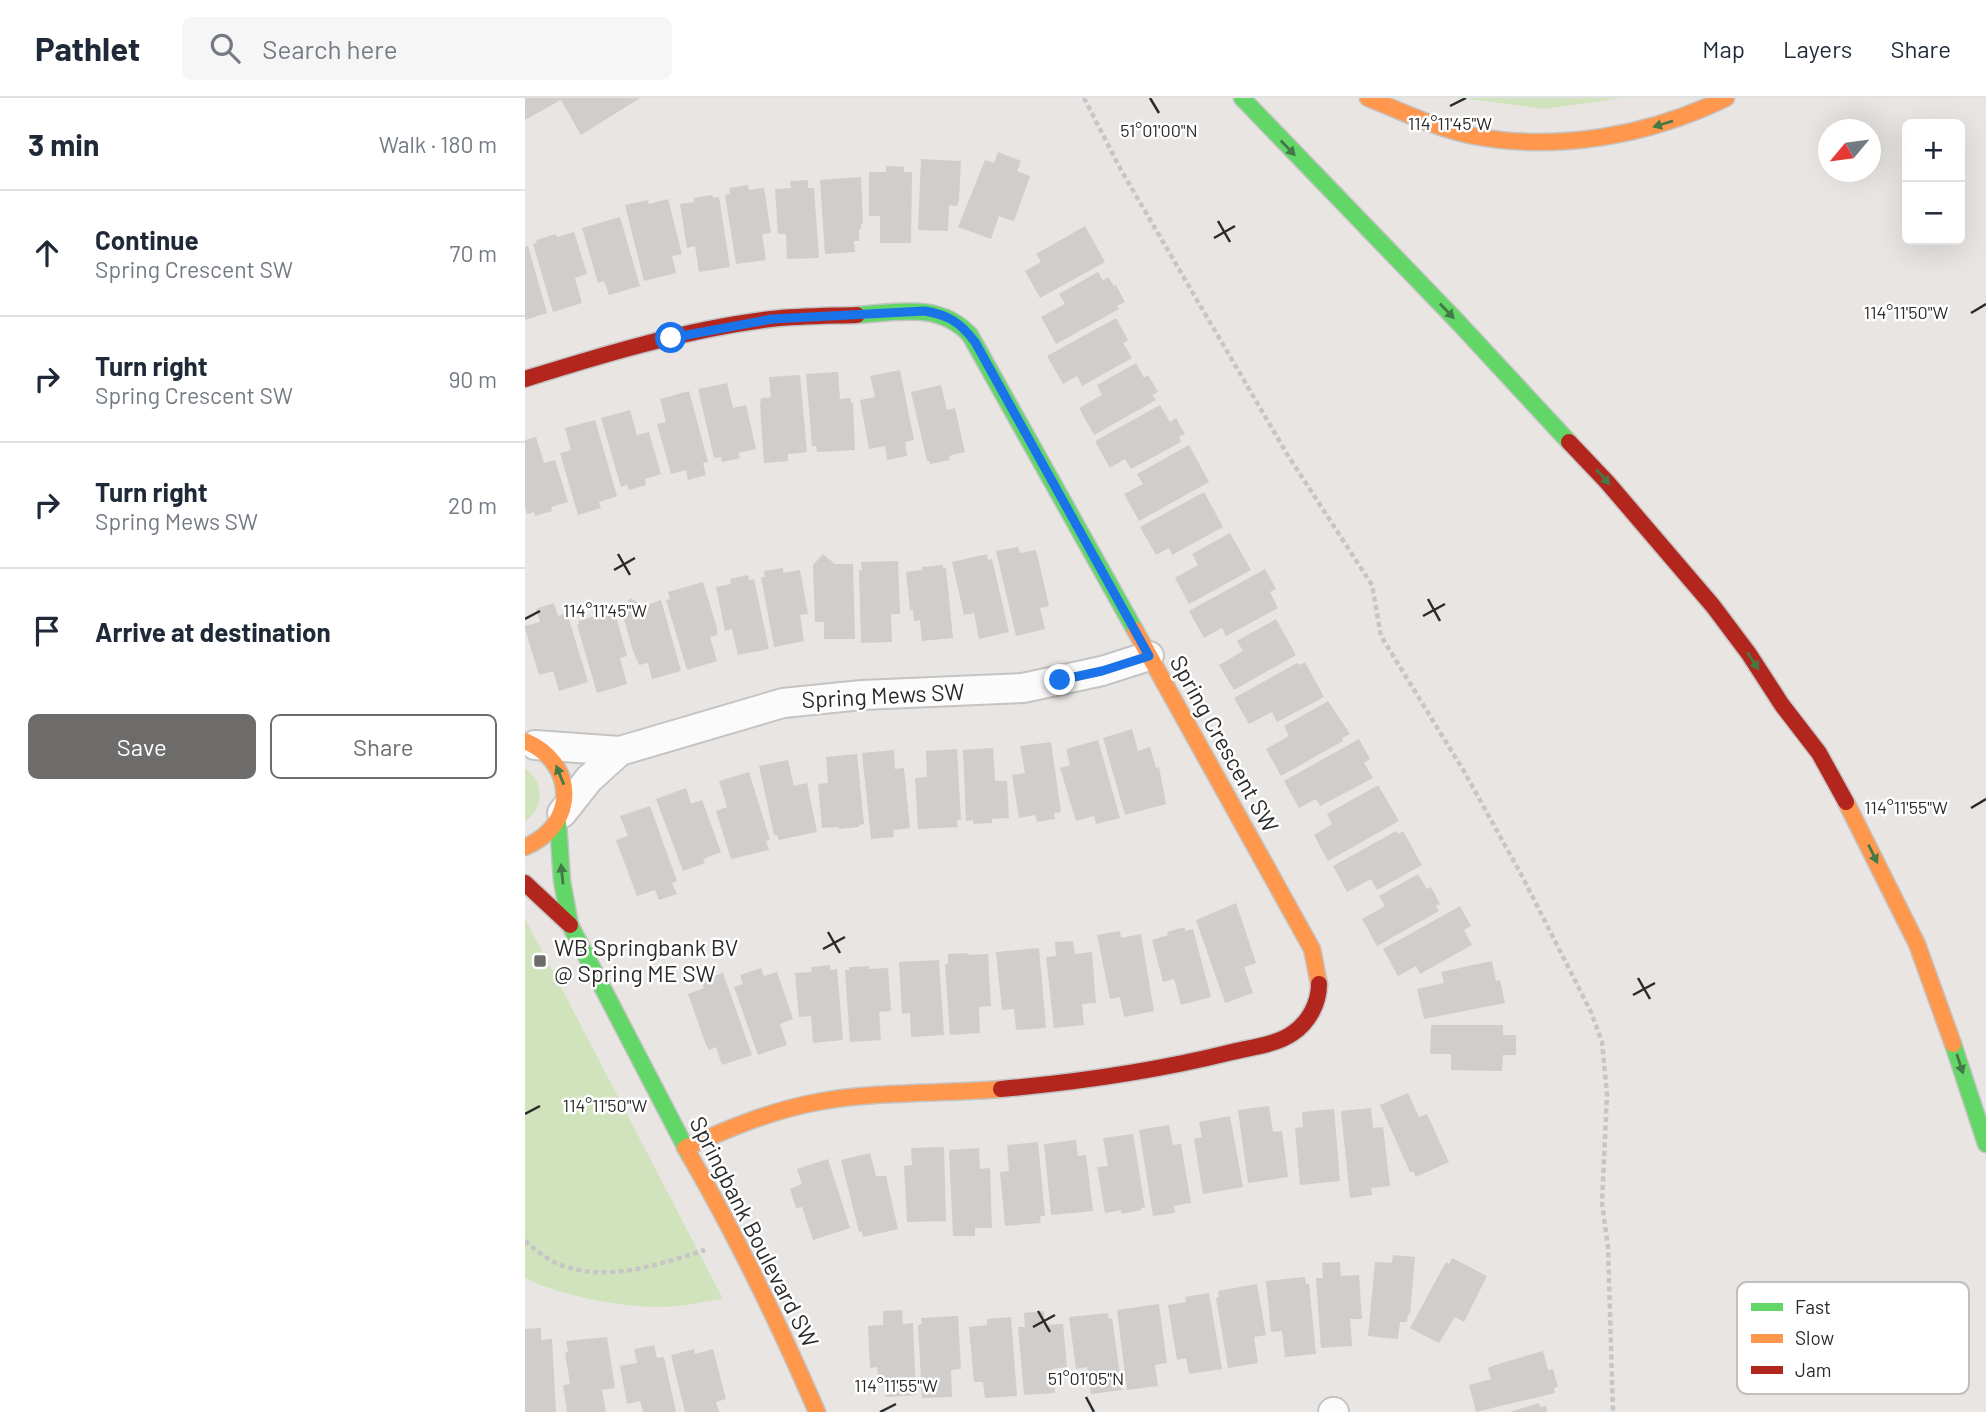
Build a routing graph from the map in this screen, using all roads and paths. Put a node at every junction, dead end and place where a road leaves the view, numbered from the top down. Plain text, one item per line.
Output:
1 (1084, 98) edge
2 (1242, 98) edge
3 (1368, 98) edge
4 (1726, 98) edge
5 (525, 379) edge
6 (1149, 656) junction
7 (530, 743) edge
8 (620, 751) junction
9 (560, 818) junction
10 (525, 847) edge
11 (525, 883) edge
12 (570, 925) junction
13 (1986, 1144) edge
14 (685, 1148) junction
15 (736, 1240) junction
16 (525, 1241) edge
17 (817, 1412) edge
18 (1613, 1412) edge

1 - 18 path
2 -> 13 main road
4 -> 3 main road
5 - 6 main road, Spring Crescent SW
6 - 8 street, Spring Mews SW
6 - 14 main road, Spring Crescent SW
7 - 8 street, Spring Mews SW
9 -> 7 main road, Springbank Boulevard SW
8 - 9 street, Spring Mews SW
9 - 10 main road
12 -> 9 main road, Springbank Boulevard SW
11 - 12 main road, Springbank Boulevard SW
12 - 14 main road, Springbank Boulevard SW
14 - 15 main road, Springbank Boulevard SW
15 - 16 path
15 - 17 main road, Springbank Boulevard SW

